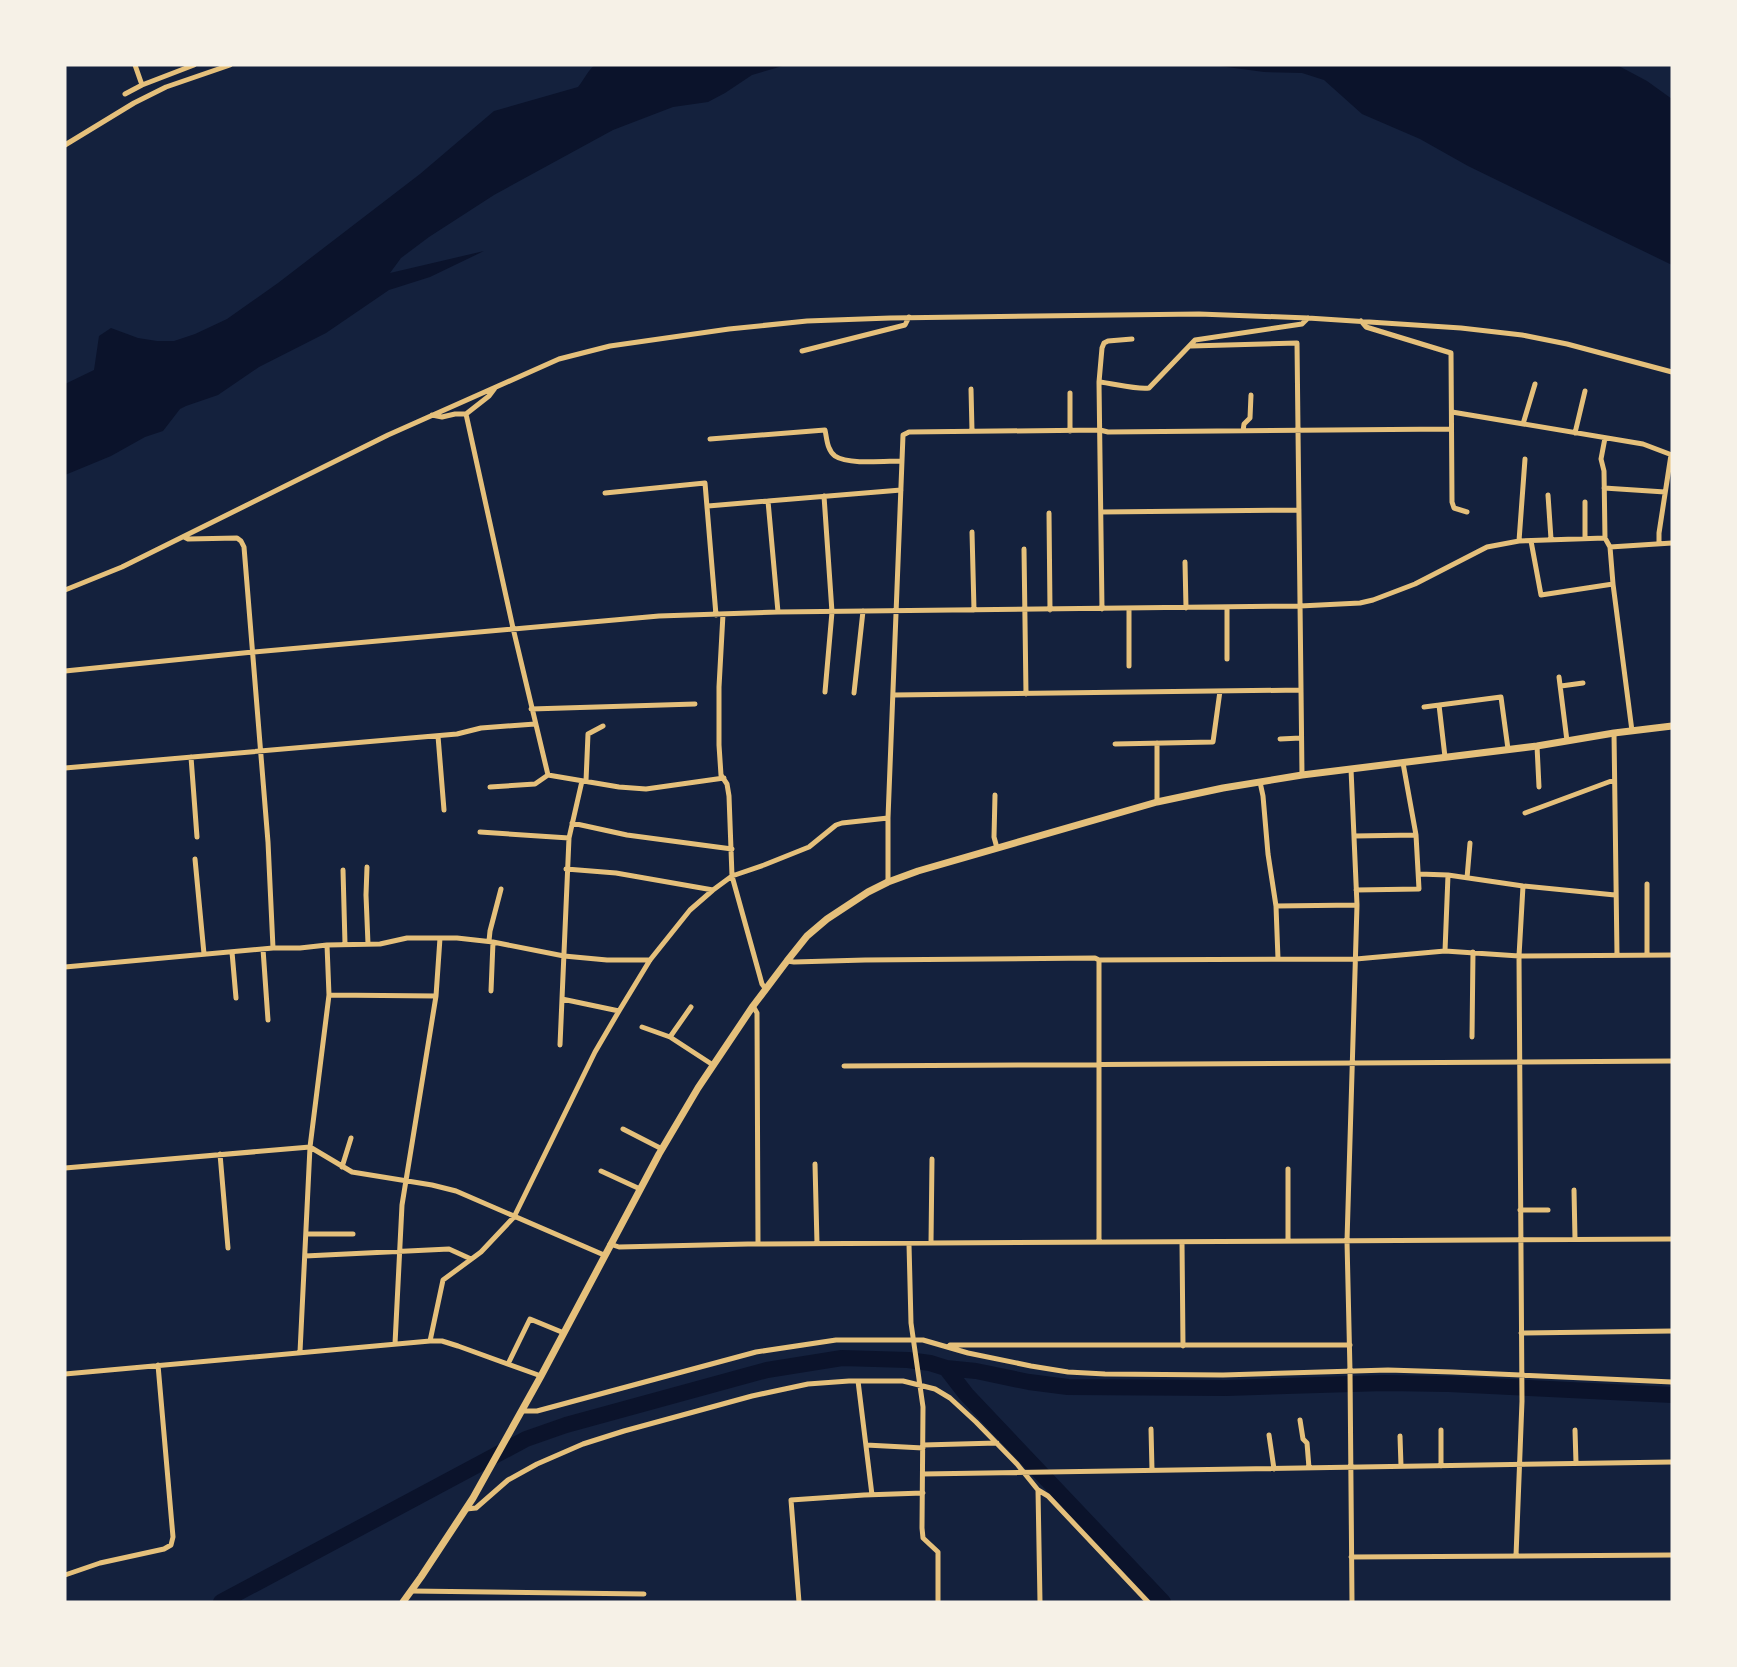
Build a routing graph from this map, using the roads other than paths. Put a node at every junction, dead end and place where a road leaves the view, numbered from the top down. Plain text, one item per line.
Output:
1 (135, 65) edge
2 (194, 65) edge
3 (230, 65) edge
4 (142, 85) junction
5 (125, 94) dead end
6 (65, 145) edge
7 (909, 317) junction
8 (1308, 318) junction
9 (1361, 321) junction
10 (1132, 339) dead end
11 (1191, 346) junction
12 (802, 351) dead end
13 (1672, 372) edge
14 (1099, 382) junction
15 (1535, 384) dead end
16 (497, 386) junction
17 (971, 389) dead end
18 (1585, 391) dead end
19 (1070, 393) dead end
20 (1251, 395) dead end
21 (1452, 412) junction
22 (466, 414) junction
23 (432, 415) junction
24 (1523, 424) junction
25 (1451, 429) junction
26 (1070, 430) junction
27 (1100, 430) junction
28 (1243, 430) junction
29 (1298, 430) junction
30 (972, 431) junction
31 (1575, 433) junction
32 (1605, 438) junction
33 (710, 439) dead end
34 (1672, 455) edge
35 (1525, 459) dead end
36 (902, 460) junction
37 (1604, 488) junction
38 (901, 490) junction
39 (1665, 492) junction
40 (605, 493) dead end
41 (1548, 495) dead end
42 (824, 496) junction
43 (768, 501) junction
44 (1585, 502) dead end
45 (708, 506) junction
46 (1299, 510) junction
47 (1101, 512) junction
48 (1467, 512) dead end
49 (1049, 513) dead end
50 (972, 532) dead end
51 (184, 537) junction
52 (1585, 538) junction
53 (1605, 538) junction
54 (1551, 539) junction
55 (1519, 541) junction
56 (1531, 541) junction
57 (1672, 543) edge
58 (1659, 544) junction
59 (1610, 547) junction
60 (1024, 548) dead end
61 (1185, 562) dead end
62 (1613, 584) junction
63 (65, 590) edge
64 (1300, 606) junction
65 (1227, 607) junction
66 (1129, 608) junction
67 (1185, 608) junction
68 (1102, 609) junction
69 (974, 610) junction
70 (1024, 610) junction
71 (1050, 610) junction
72 (832, 611) junction
73 (863, 611) junction
74 (896, 611) junction
75 (778, 612) junction
76 (720, 615) junction
77 (513, 628) junction
78 (253, 652) junction
79 (1227, 659) dead end
80 (1129, 666) dead end
81 (65, 671) edge
82 (1559, 677) dead end
83 (1583, 683) dead end
84 (1561, 686) junction
85 (1301, 690) junction
86 (1220, 691) junction
87 (825, 692) dead end
88 (854, 693) dead end
89 (1026, 694) junction
90 (893, 695) junction
91 (695, 704) dead end
92 (1439, 705) junction
93 (1424, 707) dead end
94 (531, 709) junction
95 (535, 724) junction
96 (603, 726) dead end
97 (1672, 726) edge
98 (1632, 731) junction
99 (1614, 733) junction
100 (438, 736) junction
101 (1301, 738) junction
102 (1280, 739) dead end
103 (1567, 741) junction
104 (1157, 743) junction
105 (1115, 744) dead end
106 (1537, 746) junction
107 (1508, 749) junction
108 (261, 751) junction
109 (191, 757) junction
110 (1445, 757) junction
111 (1403, 762) junction
112 (65, 768) edge
113 (1351, 769) junction
114 (548, 775) junction
115 (1302, 775) junction
116 (724, 778) junction
117 (1614, 779) junction
118 (584, 781) junction
119 (1260, 782) junction
120 (490, 787) dead end
121 (1539, 787) dead end
122 (995, 795) dead end
123 (1157, 802) junction
124 (444, 810) dead end
125 (1525, 813) dead end
126 (888, 818) junction
127 (572, 823) junction
128 (481, 832) dead end
129 (1416, 835) junction
130 (1354, 836) junction
131 (197, 837) dead end
132 (569, 838) junction
133 (1469, 843) dead end
134 (997, 848) junction
135 (732, 849) junction
136 (195, 859) dead end
137 (367, 867) dead end
138 (566, 869) junction
139 (342, 870) dead end
140 (1419, 874) junction
141 (1448, 875) junction
142 (732, 876) junction
143 (1467, 878) junction
144 (888, 882) junction
145 (1647, 884) dead end
146 (1523, 886) junction
147 (501, 889) dead end
148 (713, 890) junction
149 (1356, 890) junction
150 (1615, 895) junction
151 (1357, 905) junction
152 (1276, 906) junction
153 (440, 938) junction
154 (491, 942) junction
155 (345, 944) junction
156 (368, 944) junction
157 (327, 945) junction
158 (273, 948) junction
159 (263, 949) junction
160 (1445, 951) junction
161 (233, 952) junction
162 (1473, 952) junction
163 (204, 954) junction
164 (1617, 955) junction
165 (1647, 955) junction
166 (1672, 955) edge
167 (564, 956) junction
168 (1519, 956) junction
169 (1278, 959) junction
170 (1356, 959) junction
171 (650, 960) junction
172 (1099, 960) junction
173 (786, 961) junction
174 (65, 967) edge
175 (765, 988) junction
176 (491, 991) dead end
177 (329, 995) junction
178 (436, 996) junction
179 (236, 998) dead end
180 (562, 999) junction
181 (753, 1006) junction
182 (691, 1007) dead end
183 (619, 1010) junction
184 (268, 1020) dead end
185 (642, 1027) dead end
186 (670, 1037) junction
187 (1472, 1037) dead end
188 (560, 1045) dead end
189 (1672, 1061) edge
190 (1519, 1062) junction
191 (1352, 1063) junction
192 (713, 1065) junction
193 (1099, 1065) junction
194 (844, 1066) dead end
195 (623, 1129) dead end
196 (351, 1138) dead end
197 (310, 1147) junction
198 (662, 1149) junction
199 (220, 1154) junction
200 (932, 1159) dead end
201 (816, 1164) dead end
202 (342, 1167) junction
203 (65, 1168) edge
204 (1287, 1169) dead end
205 (601, 1171) dead end
206 (405, 1181) junction
207 (640, 1189) junction
208 (1574, 1190) dead end
209 (1520, 1210) junction
210 (1548, 1210) dead end
211 (514, 1217) junction
212 (306, 1234) junction
213 (353, 1234) dead end
214 (1575, 1239) junction
215 (1672, 1239) edge
216 (1520, 1240) junction
217 (1289, 1241) junction
218 (1347, 1241) junction
219 (1098, 1242) junction
220 (1182, 1242) junction
221 (930, 1243) junction
222 (610, 1244) junction
223 (758, 1244) junction
224 (817, 1244) junction
225 (909, 1244) junction
226 (228, 1248) dead end
227 (399, 1252) junction
228 (604, 1255) junction
229 (305, 1256) junction
230 (471, 1259) junction
231 (1672, 1331) edge
232 (1521, 1333) junction
233 (564, 1334) junction
234 (430, 1341) junction
235 (913, 1341) junction
236 (395, 1344) junction
237 (943, 1345) junction
238 (1350, 1345) junction
239 (1184, 1346) junction
240 (300, 1352) junction
241 (508, 1364) junction
242 (158, 1366) junction
243 (1350, 1372) junction
244 (65, 1374) edge
245 (541, 1376) junction
246 (1522, 1376) junction
247 (858, 1381) junction
248 (920, 1382) junction
249 (1672, 1382) edge
250 (522, 1411) junction
251 (1300, 1420) dead end
252 (1151, 1429) dead end
253 (1441, 1430) dead end
254 (1575, 1430) dead end
255 (1269, 1435) dead end
256 (1400, 1436) dead end
257 (997, 1443) junction
258 (866, 1446) junction
259 (923, 1446) junction
260 (1672, 1462) edge
261 (1576, 1463) junction
262 (1401, 1466) junction
263 (1441, 1466) junction
264 (1520, 1466) junction
265 (1309, 1468) junction
266 (1350, 1468) junction
267 (1274, 1469) junction
268 (1152, 1470) junction
269 (1024, 1472) junction
270 (923, 1474) junction
271 (1038, 1490) junction
272 (923, 1493) junction
273 (872, 1495) junction
274 (466, 1509) junction
275 (1672, 1555) edge
276 (1516, 1556) junction
277 (1351, 1557) junction
278 (65, 1575) edge
279 (411, 1591) junction
280 (492, 1592) junction
281 (628, 1594) junction
282 (644, 1594) dead end
283 (402, 1602) edge
284 (492, 1602) edge
285 (628, 1602) edge
286 (799, 1602) edge
287 (938, 1602) edge
288 (1040, 1602) edge
289 (1148, 1602) edge
290 (1352, 1602) edge

1 - 4 street
2 - 4 street
3 - 6 street
4 - 5 street
7 - 8 street
7 - 12 street
7 - 16 street
8 - 9 street
8 - 11 street
9 - 13 street
9 - 21 street
10 - 14 street
11 - 14 street
11 - 29 street
14 - 27 street
15 - 24 street
16 - 22 street
16 - 23 street
17 - 30 street
18 - 31 street
19 - 26 street
20 - 28 street
21 - 24 street
21 - 25 street
22 - 23 street
22 - 77 street
23 - 51 street
24 - 31 street
25 - 29 street
25 - 48 street
26 - 27 street
26 - 30 street
27 - 28 street
27 - 47 street
28 - 29 street
29 - 46 street
30 - 36 street
31 - 32 street
32 - 34 street
32 - 37 street
33 - 36 street
34 - 39 street
35 - 55 street
36 - 38 street
37 - 39 street
37 - 53 street
38 - 42 street
38 - 74 street
39 - 58 street
40 - 45 street
41 - 54 street
42 - 43 street
42 - 72 street
43 - 45 street
43 - 75 street
44 - 52 street
45 - 76 street
46 - 47 street
46 - 64 street
47 - 68 street
49 - 71 street
50 - 69 street
51 - 63 street
51 - 78 street
52 - 53 street
52 - 54 street
53 - 59 street
54 - 56 street
55 - 56 street
55 - 64 street
56 - 62 street
57 - 58 street
58 - 59 street
59 - 62 street
60 - 70 street
61 - 67 street
62 - 98 street
64 - 65 street
64 - 85 street
65 - 67 street
65 - 79 street
66 - 67 street
66 - 68 street
66 - 80 street
68 - 71 street
69 - 70 street
69 - 74 street
70 - 71 street
70 - 89 street
72 - 73 street
72 - 75 street
72 - 87 street
73 - 74 street
73 - 88 street
74 - 90 street
75 - 76 street
76 - 77 street
76 - 116 street
77 - 78 street
77 - 94 street
78 - 81 street
78 - 108 street
82 - 84 street
83 - 84 street
84 - 103 street
85 - 86 street
85 - 101 street
86 - 89 street
86 - 104 street
89 - 90 street
90 - 126 street
91 - 94 street
92 - 93 street
92 - 107 street
92 - 110 street
94 - 95 street
95 - 100 street
95 - 114 street
96 - 118 street
97 - 98 main road
98 - 99 main road
99 - 103 main road
99 - 117 street
100 - 108 street
100 - 124 street
101 - 102 street
101 - 115 street
103 - 106 main road
104 - 105 street
104 - 123 street
106 - 107 main road
106 - 121 street
107 - 110 main road
108 - 109 street
108 - 158 street
109 - 112 street
109 - 131 street
110 - 111 main road
111 - 113 main road
111 - 129 street
113 - 115 main road
113 - 130 street
114 - 118 street
114 - 120 street
115 - 119 main road
116 - 118 street
116 - 135 street
117 - 125 street
117 - 150 street
118 - 127 street
119 - 123 main road
119 - 152 street
122 - 134 street
123 - 134 main road
126 - 142 street
126 - 144 street
127 - 132 street
127 - 135 street
128 - 132 street
129 - 130 street
129 - 140 street
130 - 149 street
132 - 138 street
133 - 143 street
134 - 144 main road
135 - 142 street
136 - 163 street
137 - 156 street
138 - 148 street
138 - 167 street
139 - 155 street
140 - 141 street
140 - 149 street
141 - 143 street
141 - 160 street
142 - 148 street
142 - 175 street
143 - 146 street
144 - 173 main road
145 - 165 street
146 - 150 street
146 - 168 street
147 - 154 street
148 - 171 street
149 - 151 street
150 - 164 street
151 - 152 street
151 - 170 street
152 - 169 street
153 - 154 street
153 - 156 street
153 - 178 street
154 - 167 street
154 - 176 street
155 - 156 street
155 - 157 street
157 - 158 street
157 - 177 street
158 - 159 street
159 - 161 street
159 - 184 street
160 - 162 street
160 - 170 street
161 - 163 street
161 - 179 street
162 - 168 street
162 - 187 street
163 - 174 street
164 - 165 street
164 - 168 street
165 - 166 street
167 - 171 street
167 - 180 street
168 - 190 street
169 - 170 street
169 - 172 street
170 - 191 street
171 - 183 street
172 - 173 street
172 - 193 street
173 - 175 main road
175 - 181 main road
177 - 178 street
177 - 197 street
178 - 206 street
180 - 183 street
180 - 188 street
181 - 192 main road
181 - 223 street
182 - 186 street
183 - 211 street
185 - 186 street
186 - 192 street
189 - 190 street
190 - 191 street
190 - 209 street
191 - 193 street
191 - 218 street
192 - 198 main road
193 - 194 street
193 - 219 street
195 - 198 street
196 - 202 street
197 - 199 street
197 - 202 street
197 - 212 street
198 - 207 main road
199 - 203 street
199 - 226 street
200 - 221 street
201 - 224 street
202 - 206 street
204 - 217 street
205 - 207 street
206 - 211 street
206 - 227 street
207 - 222 main road
208 - 214 street
209 - 210 street
209 - 216 street
211 - 228 street
211 - 230 street
212 - 213 street
212 - 229 street
214 - 215 street
214 - 216 street
216 - 218 street
216 - 232 street
217 - 218 street
217 - 220 street
218 - 238 street
219 - 220 street
219 - 221 street
220 - 239 street
221 - 225 street
222 - 223 street
222 - 228 main road
223 - 224 street
224 - 225 street
225 - 235 street
227 - 229 street
227 - 230 street
227 - 236 street
228 - 233 main road
229 - 240 street
230 - 234 street
231 - 232 street
232 - 246 street
233 - 241 street
233 - 245 main road
234 - 236 street
234 - 241 street
235 - 237 street
235 - 248 street
235 - 250 street
236 - 240 street
237 - 239 street
237 - 243 street
238 - 239 street
238 - 243 street
240 - 242 street
241 - 245 street
242 - 244 street
242 - 278 street
243 - 246 street
243 - 266 street
245 - 250 main road
246 - 249 street
246 - 264 street
247 - 248 street
247 - 258 street
247 - 274 street
248 - 257 street
248 - 259 street
250 - 274 main road
251 - 265 street
252 - 268 street
253 - 263 street
254 - 261 street
255 - 267 street
256 - 262 street
257 - 259 street
257 - 269 street
258 - 259 street
258 - 273 street
259 - 270 street
260 - 261 street
261 - 264 street
262 - 263 street
262 - 266 street
263 - 264 street
264 - 276 street
265 - 266 street
265 - 267 street
266 - 277 street
267 - 268 street
268 - 269 street
269 - 270 street
269 - 271 street
270 - 272 street
271 - 288 street
271 - 289 street
272 - 273 street
272 - 287 street
273 - 286 street
274 - 279 main road
275 - 276 street
276 - 277 street
277 - 290 street
279 - 280 street
279 - 283 main road
280 - 281 street
280 - 284 street
281 - 282 street
281 - 285 street

